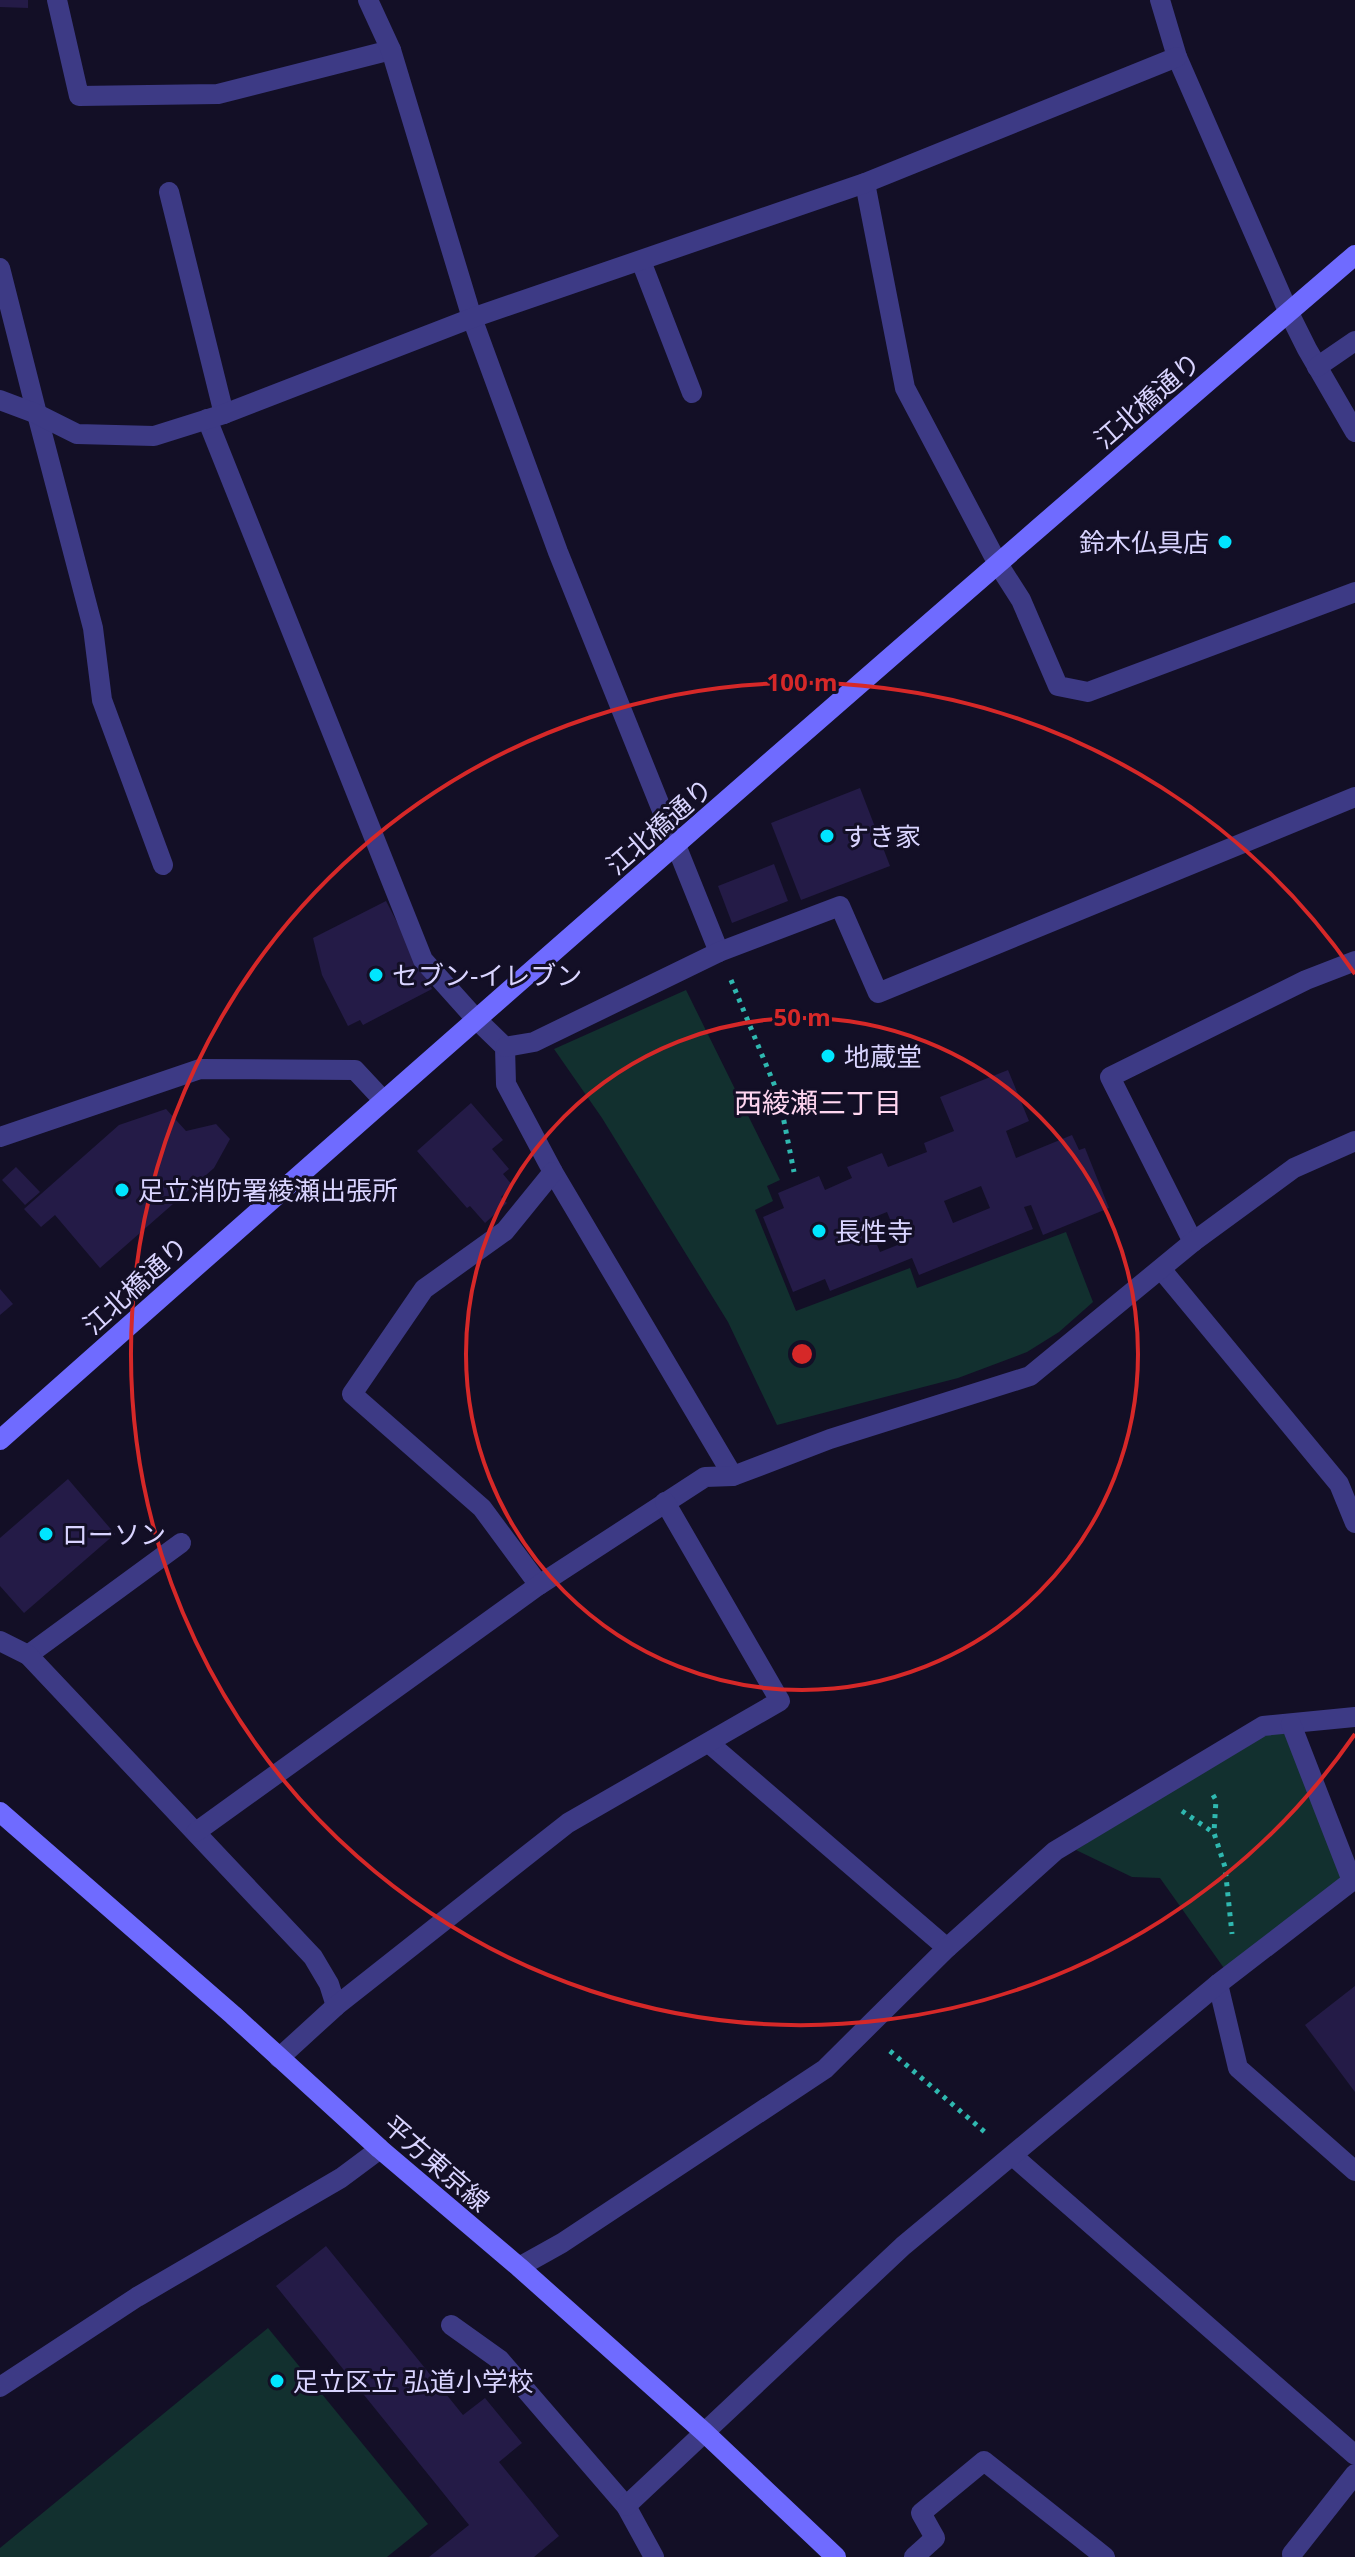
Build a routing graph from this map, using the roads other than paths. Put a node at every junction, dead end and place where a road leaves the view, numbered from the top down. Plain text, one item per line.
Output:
1 (57, 0) edge
2 (368, 0) edge
3 (1160, 0) edge
4 (391, 50) junction
5 (1177, 57) junction
6 (865, 183) junction
7 (169, 192) dead end
8 (1355, 255) edge
9 (641, 261) junction
10 (0, 268) edge
11 (1288, 311) junction
12 (472, 318) junction
13 (1355, 341) edge
14 (1317, 367) junction
15 (692, 393) dead end
16 (0, 400) edge
17 (37, 414) junction
18 (216, 416) junction
19 (1355, 432) edge
20 (998, 564) junction
21 (1355, 592) edge
22 (1355, 797) edge
23 (676, 846) junction
24 (163, 865) dead end
25 (719, 952) junction
26 (1355, 961) edge
27 (475, 1018) junction
28 (505, 1047) junction
29 (383, 1100) junction
30 (0, 1137) edge
31 (1355, 1141) edge
32 (553, 1172) junction
33 (1193, 1242) junction
34 (1161, 1269) junction
35 (0, 1440) edge
36 (733, 1476) junction
37 (665, 1502) junction
38 (1355, 1523) edge
39 (181, 1543) dead end
40 (539, 1585) junction
41 (0, 1641) edge
42 (28, 1655) junction
43 (1355, 1717) edge
44 (1291, 1724) junction
45 (710, 1744) junction
46 (0, 1812) edge
47 (196, 1832) junction
48 (947, 1948) junction
49 (1218, 1984) junction
50 (336, 2006) junction
51 (279, 2058) junction
52 (380, 2149) junction
53 (1013, 2156) junction
54 (1355, 2171) edge
55 (519, 2267) junction
56 (451, 2325) dead end
57 (0, 2387) edge
58 (704, 2432) junction
59 (1355, 2455) edge
60 (1355, 2474) edge
61 (626, 2506) junction
62 (1292, 2554) dead end
63 (654, 2557) edge
64 (836, 2557) edge
65 (914, 2557) edge
66 (1105, 2557) edge

1 - 4 street
2 - 4 street
3 - 5 street
4 - 12 street
5 - 6 street
5 - 11 street
6 - 9 street
6 - 20 street
7 - 18 street
8 - 11 main road, 江北橋通り
9 - 12 street
9 - 15 street
10 - 17 street
11 - 14 street
11 - 20 main road, 江北橋通り
12 - 18 street
12 - 23 street
13 - 14 street
14 - 19 street
16 - 17 street
17 - 18 street
17 - 24 street
18 - 27 street
20 - 21 street
20 - 23 main road, 江北橋通り
22 - 25 street
23 - 25 street
23 - 27 main road, 江北橋通り
25 - 28 street
26 - 33 street
27 - 28 street
27 - 29 main road, 江北橋通り
28 - 32 street
29 - 30 street
29 - 35 main road, 江北橋通り
31 - 33 street
32 - 36 street
32 - 40 street
33 - 34 street
34 - 36 street
34 - 38 street
36 - 37 street
37 - 40 street
37 - 45 street
39 - 42 street
40 - 47 street
41 - 42 street
42 - 47 street
43 - 44 street
44 - 48 street
44 - 49 street
45 - 48 street
45 - 50 street
46 - 51 main road, 平方東京線
47 - 50 street
48 - 55 street
49 - 53 street
49 - 54 street
50 - 51 street
51 - 52 main road, 平方東京線
52 - 55 main road, 平方東京線
52 - 57 street
53 - 58 street
53 - 59 street
55 - 58 main road, 平方東京線
56 - 61 street
58 - 61 street
58 - 64 main road, 平方東京線
60 - 62 street
61 - 63 street
65 - 66 street

